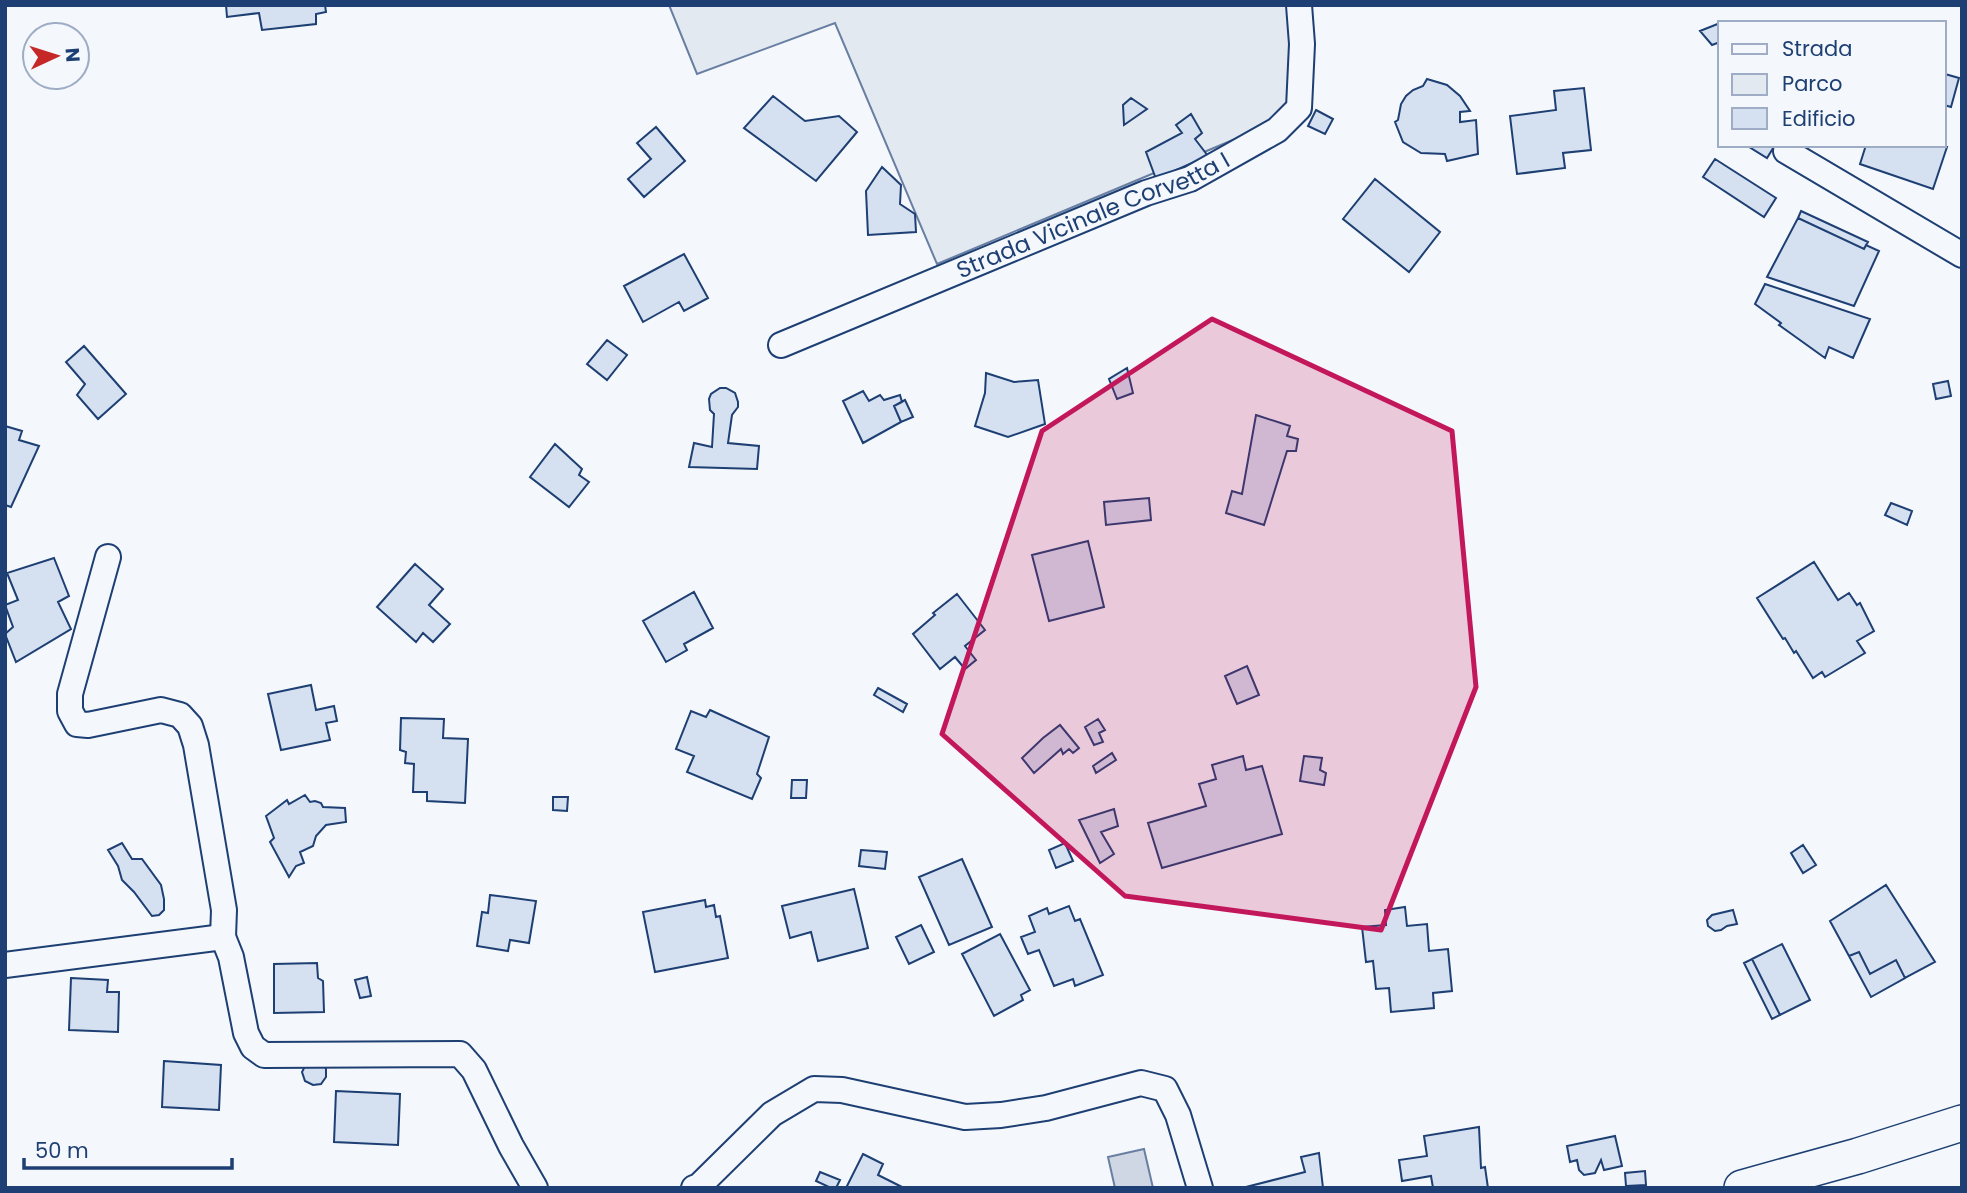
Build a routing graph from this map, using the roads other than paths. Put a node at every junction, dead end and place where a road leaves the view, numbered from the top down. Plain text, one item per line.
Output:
1 (1298, 5) edge
2 (1786, 150) dead end
3 (1962, 255) edge
4 (781, 345) dead end
5 (108, 557) dead end
6 (223, 937) junction
7 (5, 965) edge
8 (1962, 1123) edge
9 (535, 1188) edge
10 (694, 1188) edge
11 (1200, 1188) edge
12 (1742, 1188) edge

1 - 4 street, Strada Vicinale Corvetta I
2 - 3 street
5 - 6 street
6 - 7 street
6 - 9 street
8 - 12 main road
10 - 11 street

